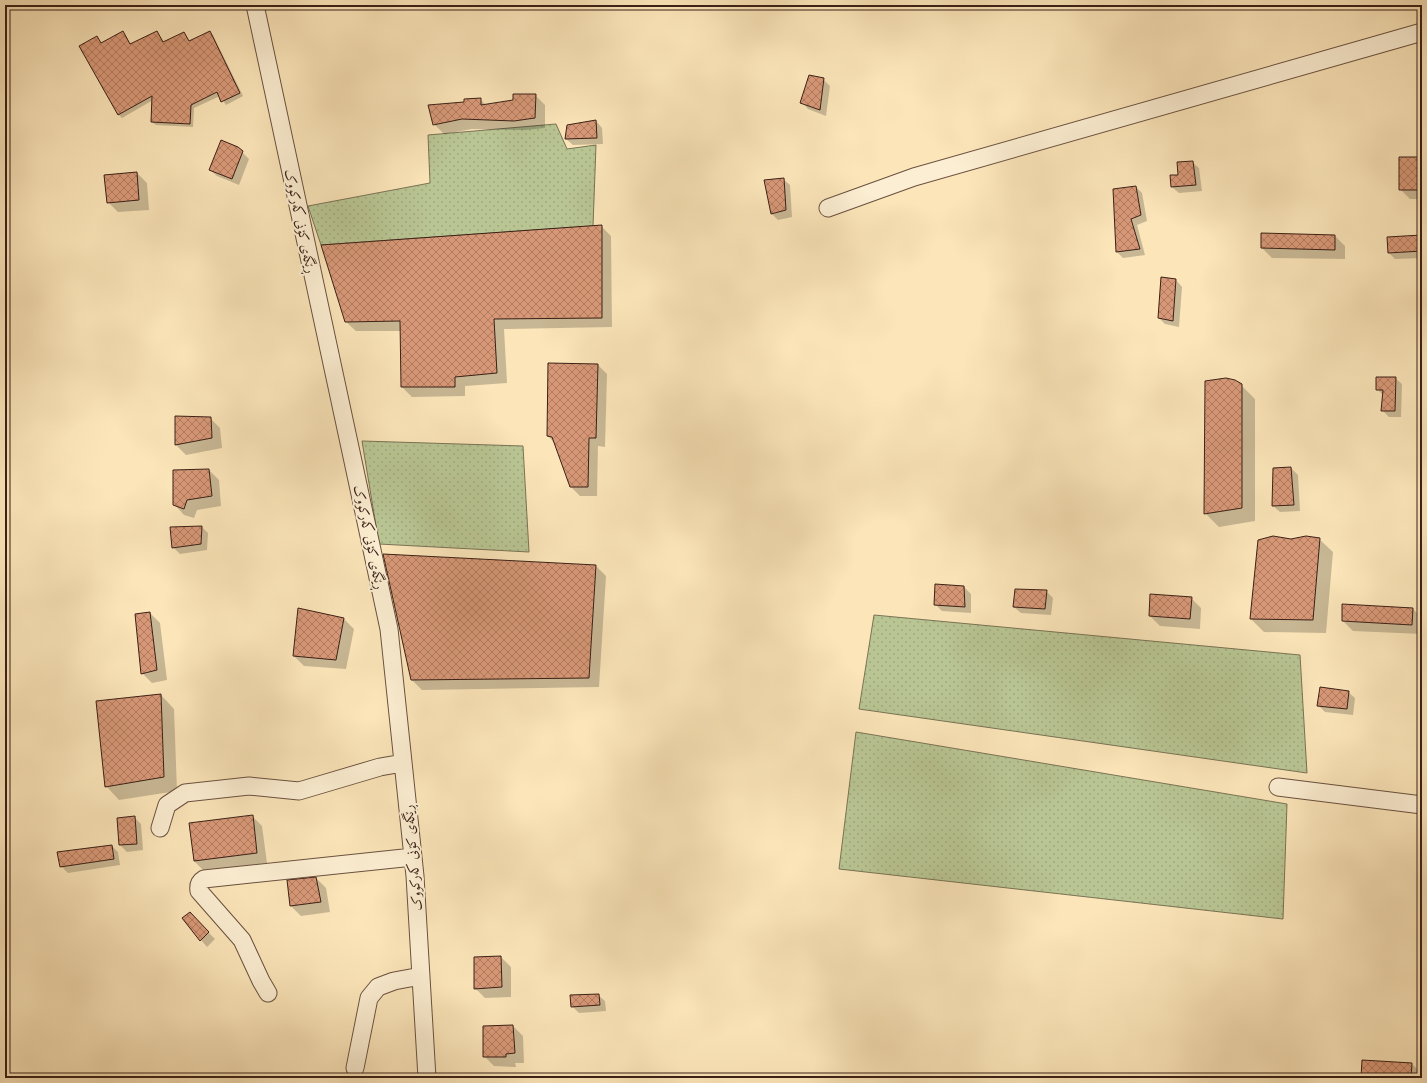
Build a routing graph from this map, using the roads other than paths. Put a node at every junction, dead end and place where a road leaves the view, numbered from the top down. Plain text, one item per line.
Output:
1 (255, 5) edge
2 (1422, 32) edge
3 (828, 208) dead end
4 (403, 763) junction
5 (1278, 786) dead end
6 (1422, 805) edge
7 (160, 828) dead end
8 (413, 857) junction
9 (420, 976) junction
10 (268, 993) dead end
11 (355, 1068) dead end
12 (427, 1078) edge

1 - 4 street, ڕێگەی کۆنی کەرکووک
2 - 3 street
4 - 7 street
4 - 8 street, ڕێگەی کۆنی کەرکووک
5 - 6 street
8 - 9 street, ڕێگەی کۆنی کەرکووک
8 - 10 street
9 - 11 street
9 - 12 street, ڕێگەی کۆنی کەرکووک

